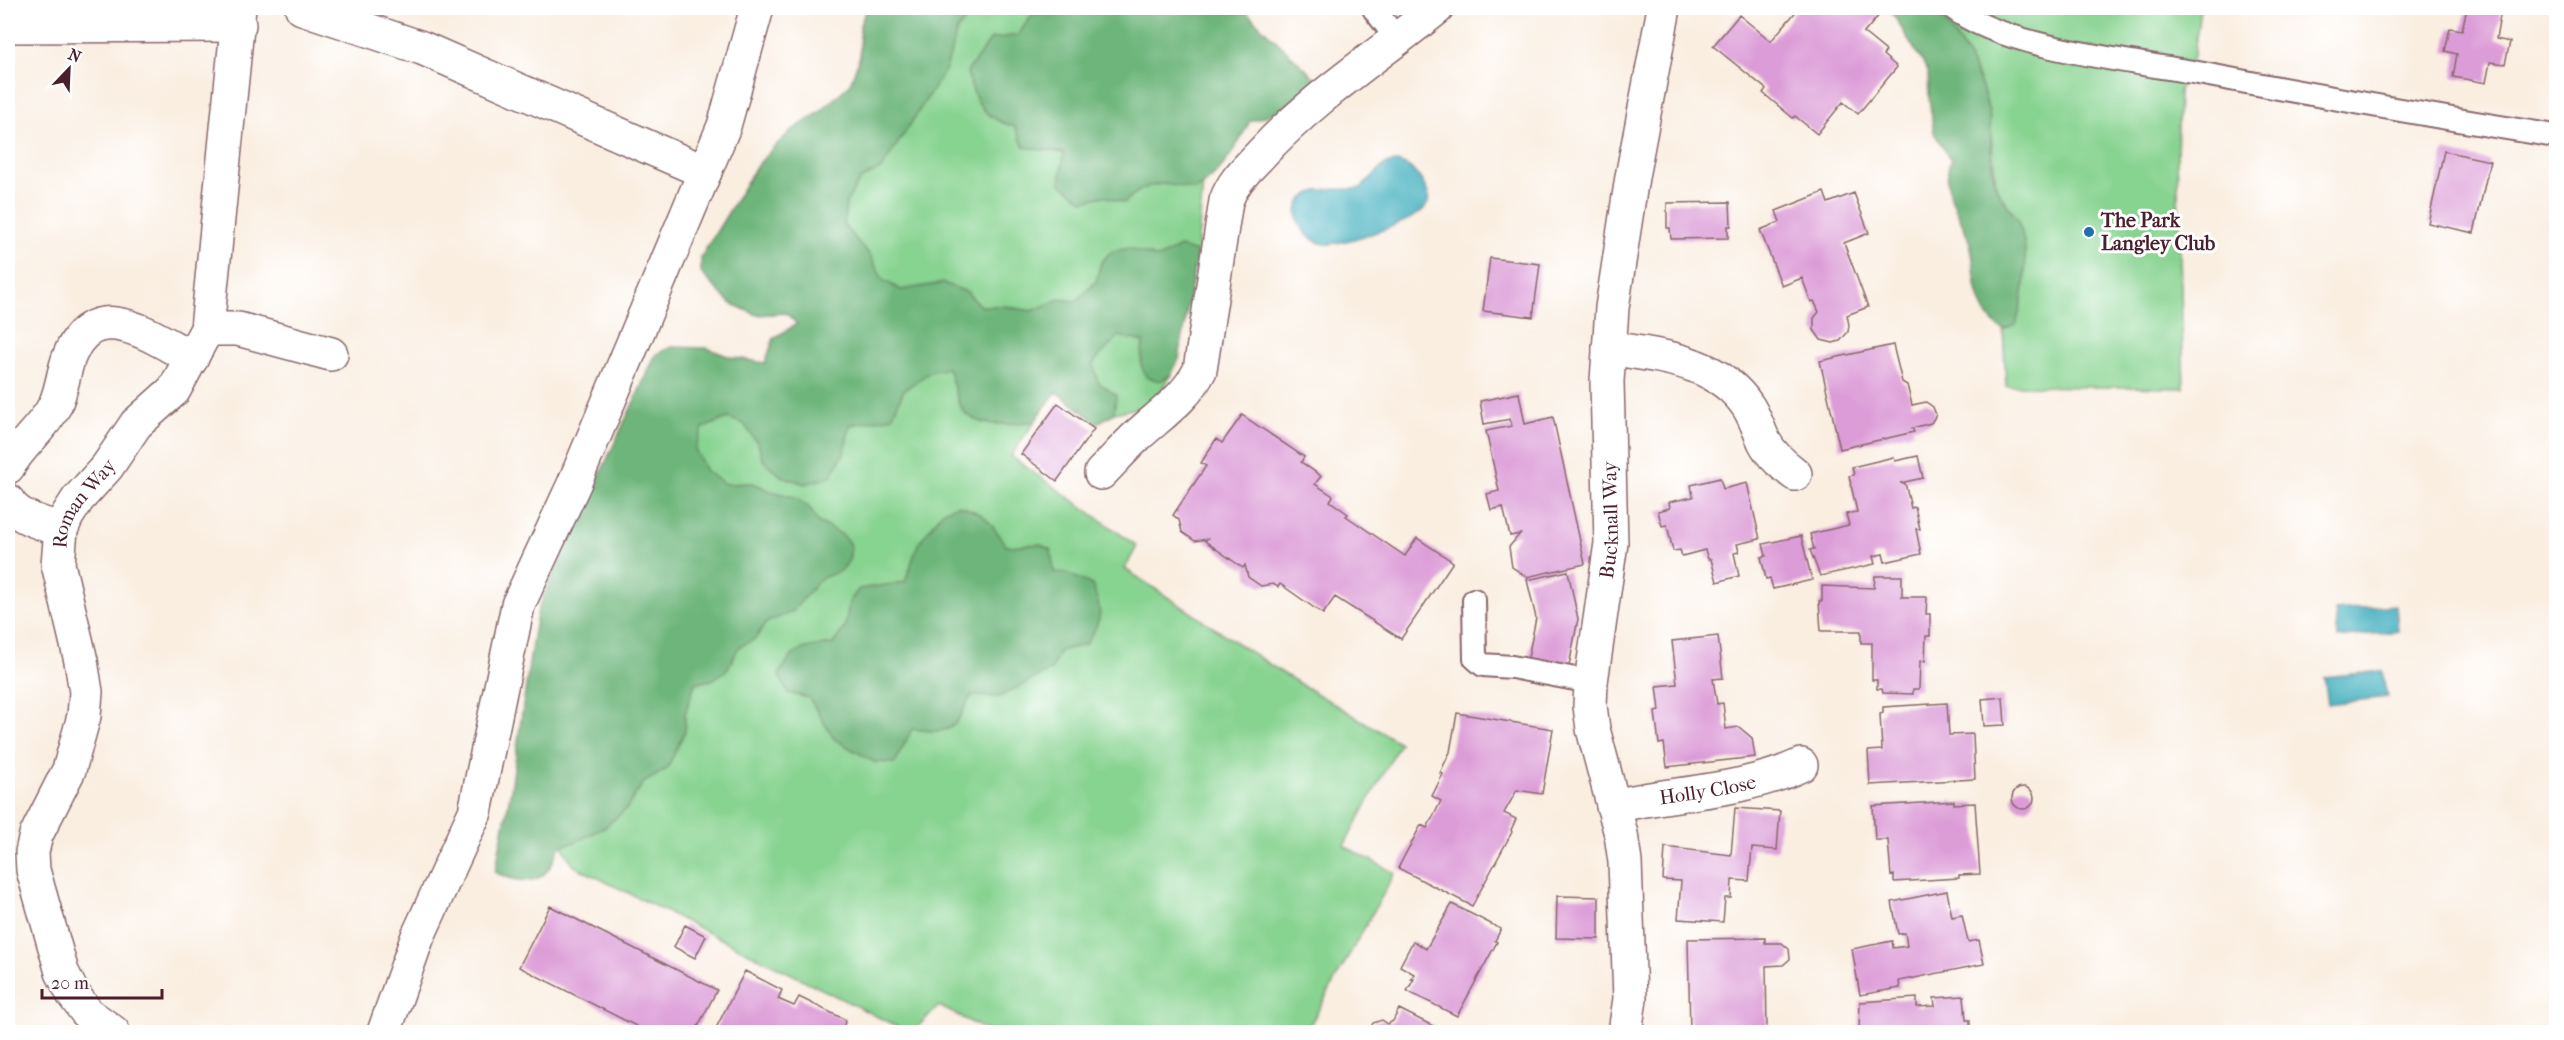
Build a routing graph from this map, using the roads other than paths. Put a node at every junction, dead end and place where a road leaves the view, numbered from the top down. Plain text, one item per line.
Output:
1 (302, 8) edge
2 (757, 8) edge
3 (1437, 8) edge
4 (1664, 8) edge
5 (1953, 8) edge
6 (1374, 9) edge
7 (239, 16) edge
8 (8, 26) edge
9 (1397, 39) junction
10 (2556, 136) edge
11 (705, 172) junction
12 (207, 329) junction
13 (1609, 348) junction
14 (331, 354) dead end
15 (192, 358) junction
16 (8, 467) edge
17 (1101, 473) dead end
18 (1795, 474) dead end
19 (8, 501) edge
20 (61, 530) junction
21 (1474, 600) dead end
22 (1591, 682) junction
23 (1801, 765) dead end
24 (1613, 806) junction
25 (113, 1032) edge
26 (384, 1032) edge
27 (1625, 1032) edge

1 - 11 street
2 - 11 street
3 - 9 street
4 - 13 street, Bucknall Way
5 - 10 lane
6 - 9 lane
7 - 8 street
7 - 12 street, Roman Way
9 - 17 street
11 - 26 street
12 - 14 street
12 - 15 street, Roman Way
13 - 18 street
13 - 22 street, Bucknall Way
15 - 16 street
15 - 20 street, Roman Way
19 - 20 street
20 - 25 street, Roman Way
21 - 22 lane
22 - 24 street, Bucknall Way
23 - 24 street, Holly Close
24 - 27 street, Bucknall Way

